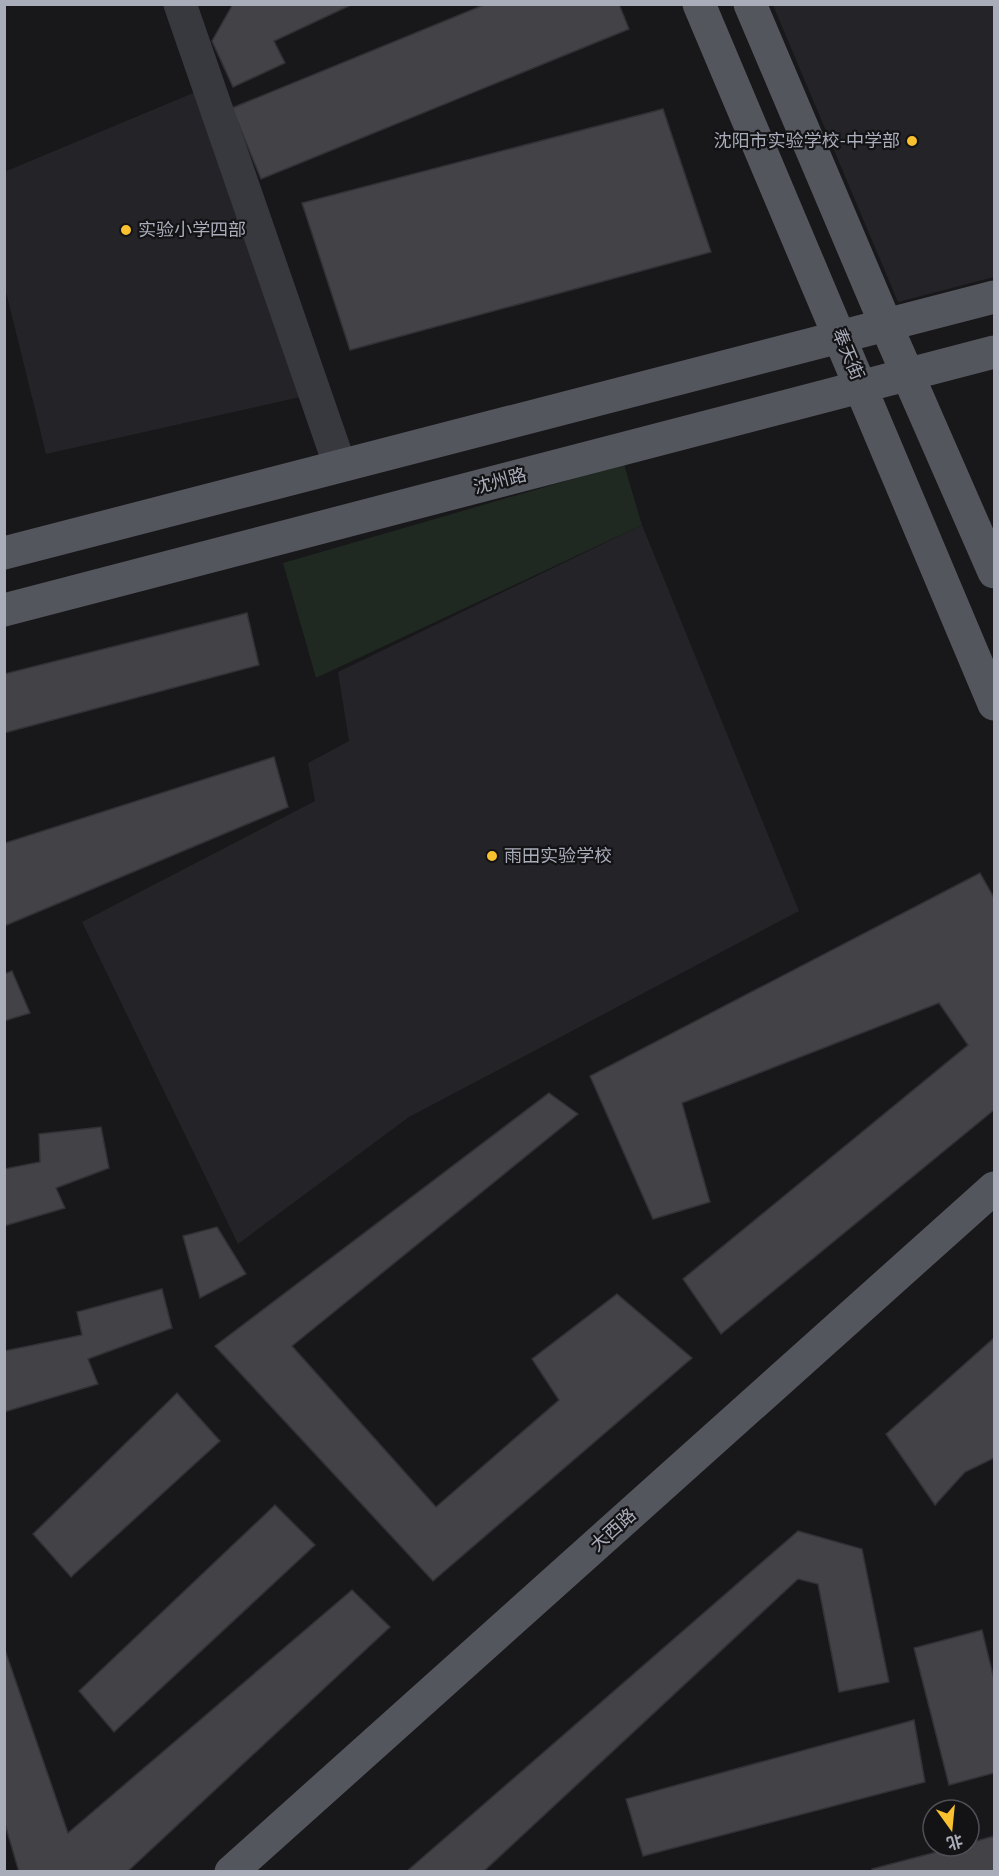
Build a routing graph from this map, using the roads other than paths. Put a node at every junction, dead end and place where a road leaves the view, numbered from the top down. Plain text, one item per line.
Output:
1 (180, 4) edge
2 (699, 4) edge
3 (750, 4) edge
4 (994, 297) edge
5 (886, 326) junction
6 (841, 337) junction
7 (994, 352) edge
8 (907, 375) junction
9 (862, 387) junction
10 (340, 466) junction
11 (4, 553) edge
12 (994, 572) edge
13 (4, 610) edge
14 (994, 704) edge
15 (994, 1188) edge
16 (231, 1872) edge

1 - 10 street
2 - 6 main road, 奉天街
3 - 5 main road
4 - 5 main road
5 - 6 main road
5 - 8 main road
6 - 9 main road, 奉天街
6 - 10 main road
7 - 8 main road, 沈州路
8 - 9 main road, 沈州路
8 - 12 main road
9 - 13 main road, 沈州路
9 - 14 main road, 奉天街
10 - 11 main road
15 - 16 main road, 大西路

